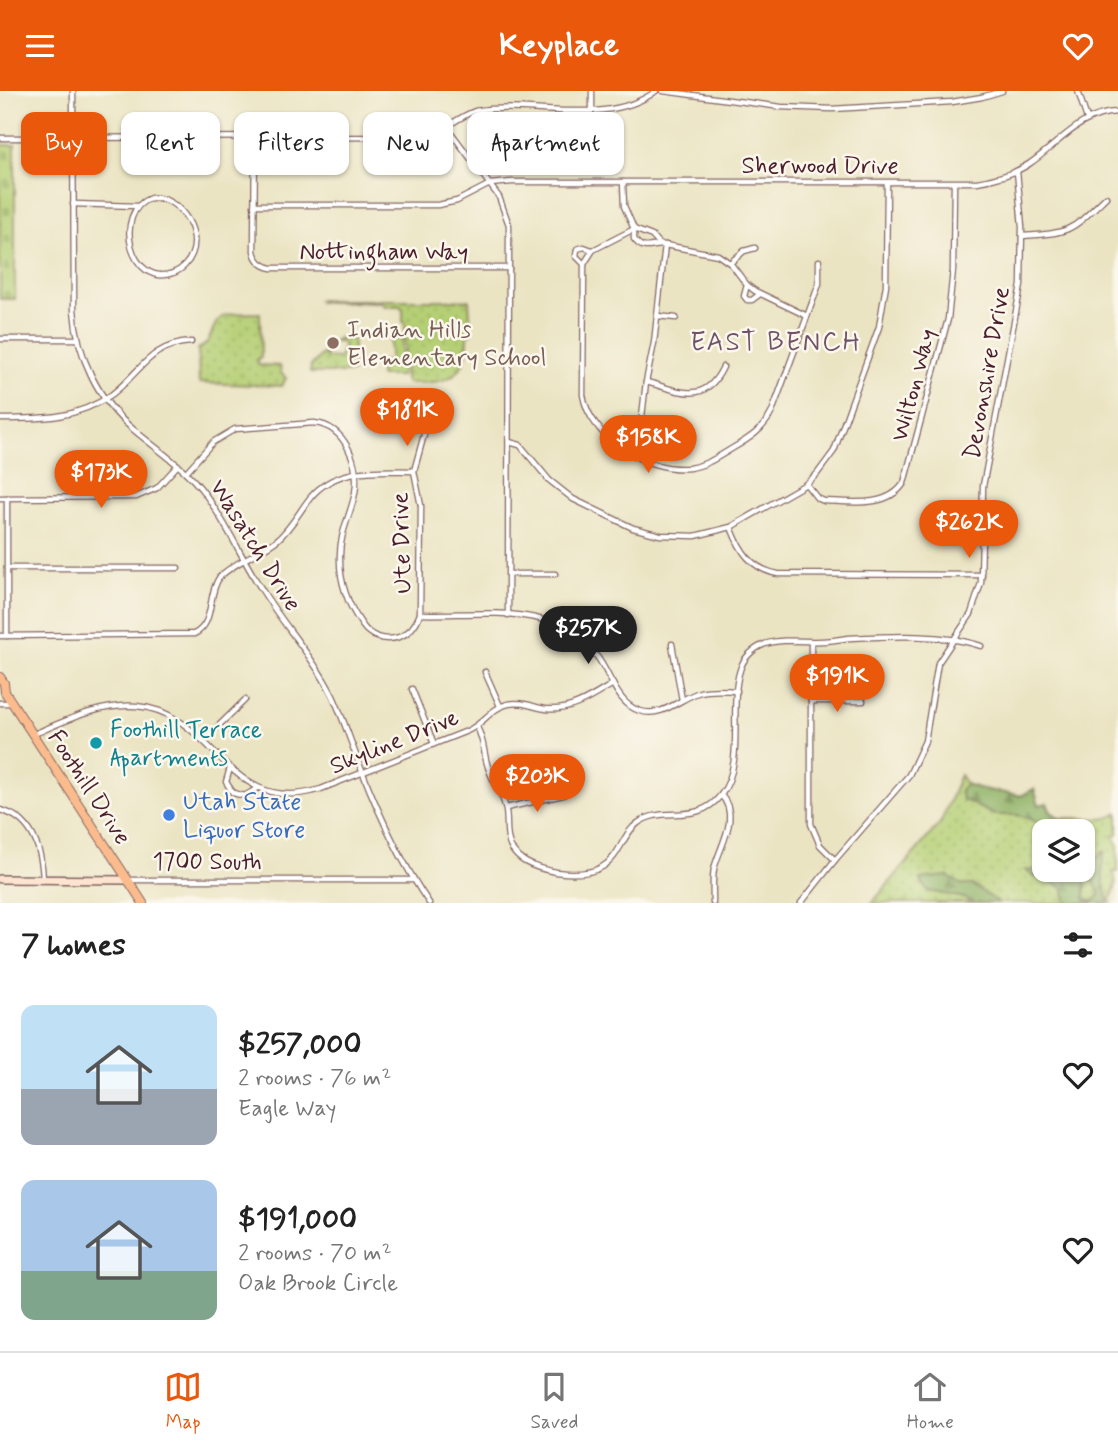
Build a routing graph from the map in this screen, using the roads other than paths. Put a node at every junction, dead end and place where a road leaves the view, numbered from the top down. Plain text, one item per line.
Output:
1 (73, 91) edge
2 (592, 91) edge
3 (656, 91) edge
4 (663, 91) edge
5 (1002, 91) edge
6 (1079, 91) edge
7 (982, 94) edge
8 (592, 110) junction
9 (73, 112) edge
10 (1118, 112) edge
11 (1087, 119) junction
12 (453, 123) edge
13 (453, 135) edge
14 (234, 137) edge
15 (0, 138) edge
16 (21, 138) edge
17 (107, 138) edge
18 (1017, 171) junction
19 (73, 175) edge
20 (254, 175) edge
21 (623, 182) junction
22 (887, 183) junction
23 (954, 183) junction
24 (490, 184) junction
25 (1106, 197) dead end
26 (73, 204) junction
27 (254, 205) junction
28 (138, 206) junction
29 (634, 229) junction
30 (1022, 236) junction
31 (659, 244) junction
32 (665, 245) junction
33 (755, 248) dead end
34 (593, 250) junction
35 (819, 261) dead end
36 (730, 263) junction
37 (584, 264) junction
38 (509, 268) junction
39 (747, 285) junction
40 (760, 294) junction
41 (657, 316) junction
42 (807, 316) junction
43 (676, 318) dead end
44 (0, 339) edge
45 (78, 339) junction
46 (191, 342) dead end
47 (723, 367) dead end
48 (646, 382) junction
49 (105, 399) junction
50 (0, 419) edge
51 (425, 431) dead end
52 (509, 442) junction
53 (630, 452) junction
54 (178, 465) junction
55 (186, 471) junction
56 (415, 471) junction
57 (354, 473) junction
58 (806, 484) junction
59 (0, 498) edge
60 (7, 498) junction
61 (730, 527) junction
62 (244, 562) junction
63 (7, 568) junction
64 (178, 568) dead end
65 (509, 574) junction
66 (555, 574) dead end
67 (982, 575) junction
68 (420, 614) junction
69 (508, 615) junction
70 (0, 636) edge
71 (7, 636) junction
72 (954, 639) junction
73 (811, 642) junction
74 (672, 644) dead end
75 (981, 646) dead end
76 (485, 672) dead end
77 (0, 677) edge
78 (613, 684) junction
79 (412, 689) dead end
80 (2, 690) edge
81 (737, 691) junction
82 (245, 700) dead end
83 (682, 700) junction
84 (811, 701) junction
85 (863, 701) dead end
86 (0, 703) edge
87 (12, 703) junction
88 (500, 706) junction
89 (477, 727) junction
90 (33, 734) junction
91 (204, 740) junction
92 (434, 744) junction
93 (230, 768) junction
94 (363, 773) junction
95 (258, 788) junction
96 (563, 795) dead end
97 (721, 795) junction
98 (506, 808) junction
99 (0, 810) edge
100 (835, 860) junction
101 (0, 879) edge
102 (43, 880) junction
103 (127, 880) junction
104 (414, 880) junction
105 (143, 903) edge
106 (429, 903) edge
107 (713, 903) edge
108 (801, 903) edge

1 - 9 street, Wasatch Drive
2 - 8 street
3 - 8 street
4 - 7 street
5 - 7 street
6 - 11 street
8 - 12 street
10 - 11 street, Sherwood Drive
11 - 18 street, Sherwood Drive
13 - 24 street
14 - 17 street
15 - 16 street
18 - 23 street, Sherwood Drive
18 - 30 street, Devonshire Drive
19 - 26 street, Wasatch Drive
20 - 27 street
21 - 22 street, Sherwood Drive
21 - 24 street, Sherwood Drive
21 - 29 street
22 - 23 street, Sherwood Drive
22 - 58 street
23 - 58 street, Wilton Way
24 - 27 street, Sherwood Drive
24 - 38 street
25 - 30 street
26 - 28 street
26 - 45 street, Wasatch Drive
27 - 38 street, Nottingham Way
28 - 28 street
29 - 31 street
29 - 31 street
29 - 34 street
30 - 67 street, Devonshire Drive
31 - 32 street
32 - 36 street
32 - 41 street
33 - 36 street
34 - 37 street
34 - 37 street
35 - 42 street
36 - 39 street
37 - 53 street
38 - 52 street
39 - 40 street
39 - 40 street
40 - 42 street
41 - 43 street
41 - 48 street
42 - 53 street
44 - 45 street
45 - 49 street, Wasatch Drive
46 - 49 street
47 - 48 street
48 - 53 street
49 - 50 street
49 - 54 street, Wasatch Drive
51 - 56 street
52 - 61 street
52 - 65 street
54 - 55 street, Wasatch Drive
54 - 60 street
55 - 57 street
55 - 62 street, Wasatch Drive
56 - 57 street
56 - 68 street, Ute Drive
57 - 62 street
57 - 68 street
58 - 61 street
59 - 60 street
60 - 63 street
61 - 67 street
62 - 71 street
62 - 94 street, Wasatch Drive
63 - 64 street
63 - 71 street
65 - 66 street
65 - 69 street
67 - 72 street, Devonshire Drive
68 - 69 street
69 - 78 street
70 - 71 street
72 - 73 street
72 - 75 street
72 - 100 street, Devonshire Drive
73 - 81 street
73 - 84 street
74 - 83 street
76 - 88 street
77 - 80 main road, Foothill Drive
78 - 83 street
78 - 88 street
79 - 92 street
80 - 87 main road, Foothill Drive
81 - 83 street
81 - 97 street
82 - 91 street
84 - 85 street
84 - 100 street
86 - 87 street
87 - 90 main road, Foothill Drive
88 - 89 street, Skyline Drive
89 - 92 street, Skyline Drive
89 - 98 street
90 - 91 street, Skyline Drive
90 - 103 main road, Foothill Drive
91 - 93 street, Skyline Drive
92 - 94 street, Skyline Drive
93 - 95 street, Skyline Drive
93 - 95 street, Skyline Drive
94 - 95 street, Skyline Drive
94 - 104 street, Wasatch Drive
96 - 98 street
97 - 98 street
97 - 107 street
99 - 102 street
100 - 108 street, Devonshire Drive
101 - 102 street, 1700 South
102 - 103 street, 1700 South
103 - 104 street, 1700 South
103 - 105 main road, Foothill Drive
104 - 106 street, Wasatch Drive

